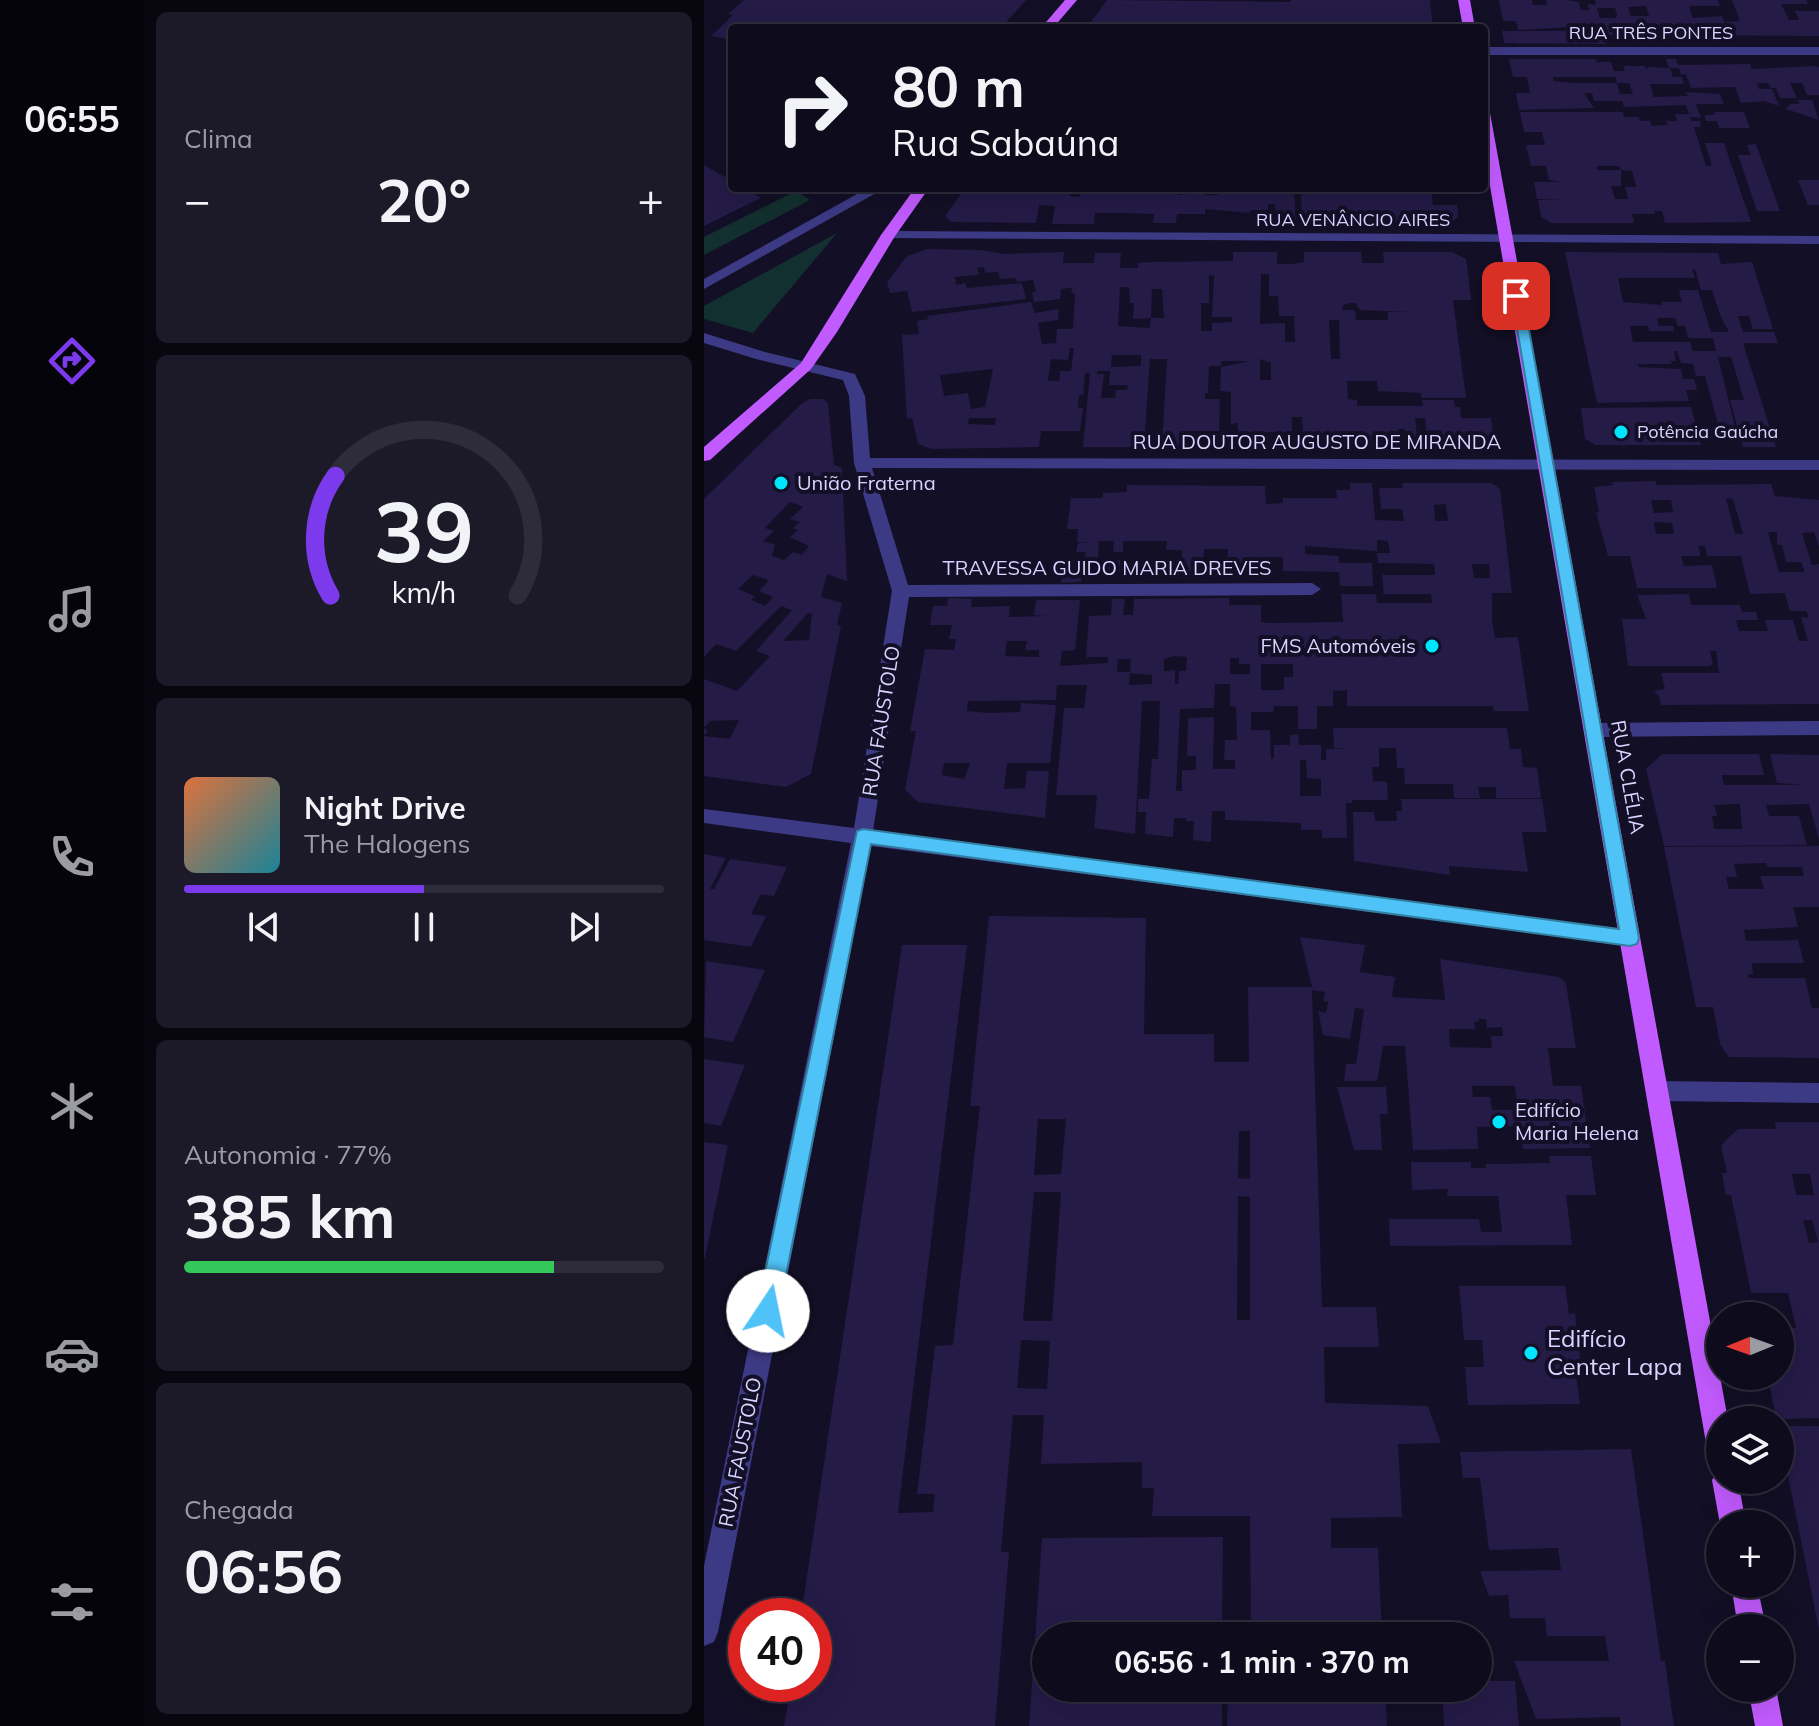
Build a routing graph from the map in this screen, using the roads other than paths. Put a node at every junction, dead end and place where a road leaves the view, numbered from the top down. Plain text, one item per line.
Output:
1 (1071, 0) edge
2 (1464, 0) edge
3 (1050, 24) edge
4 (1468, 24) edge
5 (1488, 51) edge
6 (1819, 51) edge
7 (1488, 136) edge
8 (857, 192) edge
9 (919, 192) edge
10 (888, 235) junction
11 (1506, 238) junction
12 (1819, 240) edge
13 (704, 285) edge
14 (704, 338) edge
15 (806, 366) junction
16 (704, 456) edge
17 (862, 463) junction
18 (1546, 464) junction
19 (1819, 465) edge
20 (1312, 589) dead end
21 (901, 591) junction
22 (1819, 728) edge
23 (1593, 730) junction
24 (704, 816) edge
25 (863, 836) junction
26 (1630, 938) junction
27 (1657, 1091) junction
28 (1819, 1093) edge
29 (1712, 1406) edge
30 (704, 1632) edge
31 (1765, 1702) edge
32 (1769, 1726) edge

1 - 3 main road
2 - 4 main road
5 - 6 street, RUA TRÊS PONTES
7 - 11 main road, RUA CLÉLIA
8 - 13 street
9 - 10 main road
10 - 11 street, RUA VENÂNCIO AIRES
10 - 15 main road
11 - 12 street, RUA VENÂNCIO AIRES
11 - 18 main road, RUA CLÉLIA
14 - 15 street
15 - 16 main road
15 - 17 street, RUA FAUSTOLO
17 - 18 street, RUA DOUTOR AUGUSTO DE MIRANDA
17 - 21 street, RUA FAUSTOLO
18 - 19 street, RUA DOUTOR AUGUSTO DE MIRANDA
18 - 23 main road, RUA CLÉLIA
20 - 21 street, TRAVESSA GUIDO MARIA DREVES
21 - 25 street, RUA FAUSTOLO
22 - 23 street
23 - 26 main road, RUA CLÉLIA
24 - 25 street
25 - 26 street
25 - 30 street, RUA FAUSTOLO
26 - 27 main road, RUA CLÉLIA
27 - 28 street
27 - 29 main road, RUA CLÉLIA
31 - 32 main road

